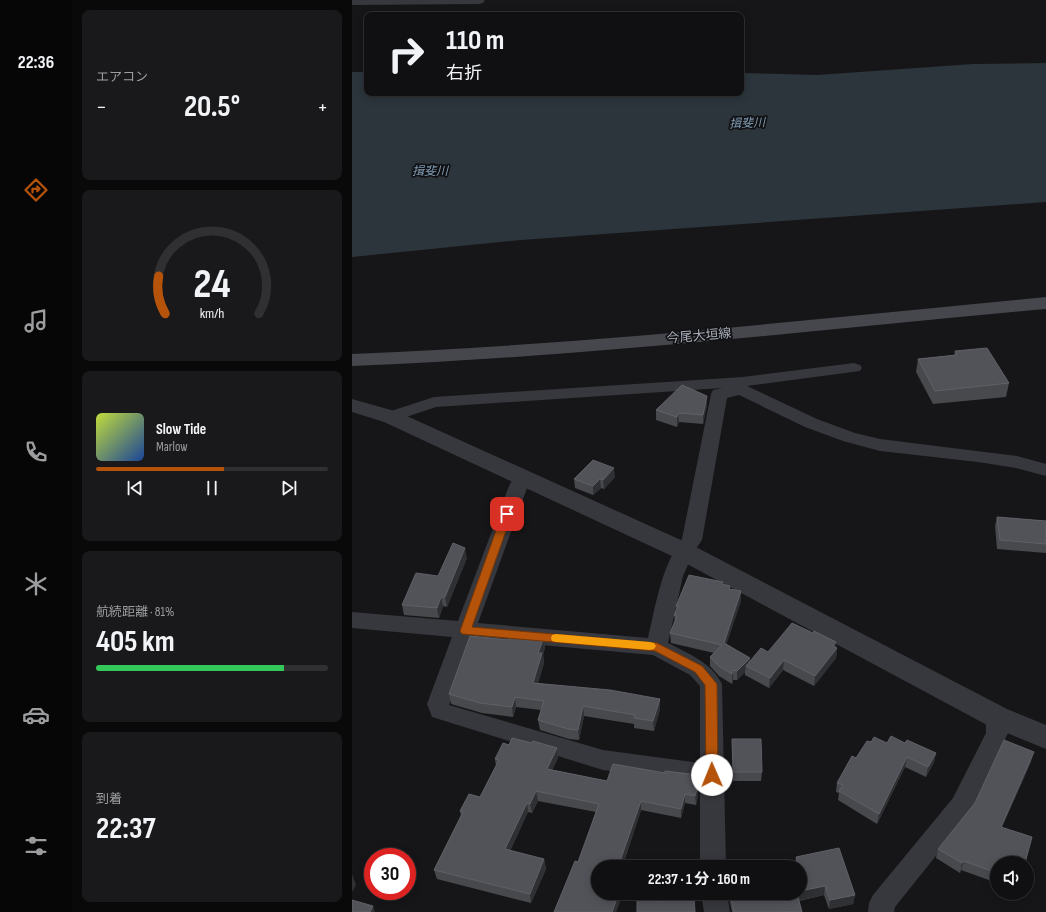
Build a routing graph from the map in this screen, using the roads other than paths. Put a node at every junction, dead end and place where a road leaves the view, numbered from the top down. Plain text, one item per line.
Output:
1 (352, 0) edge
2 (479, 0) edge
3 (1046, 303) edge
4 (352, 360) edge
5 (854, 368) dead end
6 (352, 405) edge
7 (391, 417) junction
8 (1046, 470) edge
9 (522, 477) junction
10 (683, 551) junction
11 (352, 620) edge
12 (465, 631) junction
13 (657, 647) junction
14 (997, 717) junction
15 (1046, 738) edge
16 (712, 775) junction
17 (713, 860) edge
18 (715, 900) edge
19 (717, 912) edge
20 (882, 912) edge

1 - 2 street
3 - 4 main road, 今尾大垣線
5 - 7 street
6 - 7 street
7 - 9 street
8 - 10 street
9 - 10 street
9 - 12 street
10 - 13 street
10 - 14 street
11 - 12 street
12 - 13 street
12 - 16 street
13 - 16 street
14 - 15 street
14 - 20 street
16 - 17 street
18 - 19 street

